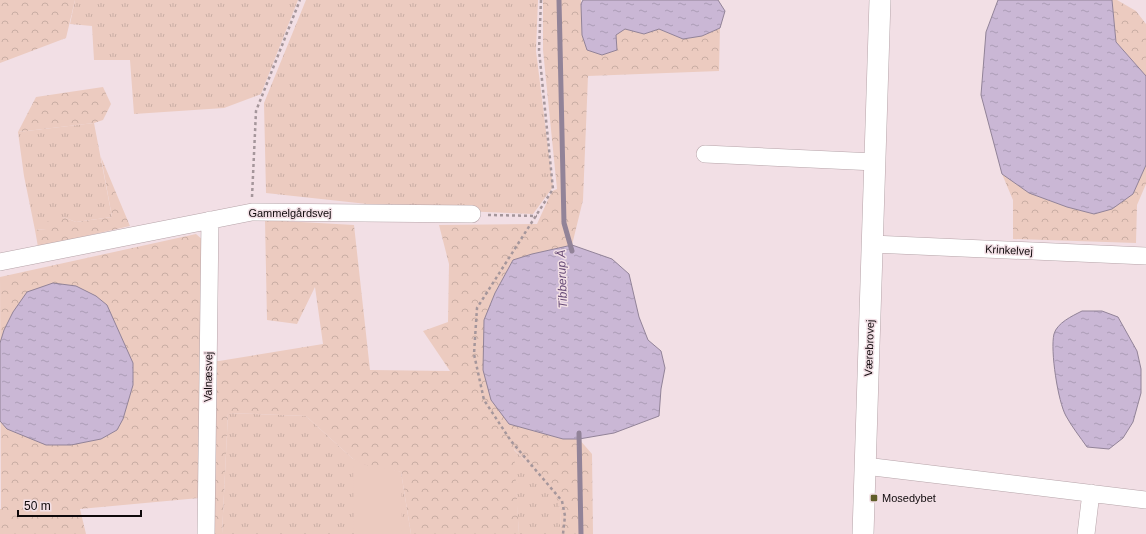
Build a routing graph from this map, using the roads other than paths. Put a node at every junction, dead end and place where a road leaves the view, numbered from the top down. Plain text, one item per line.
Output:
1 (880, 0) edge
2 (704, 154) dead end
3 (875, 162) junction
4 (472, 214) road end
5 (210, 220) junction
6 (872, 244) junction
7 (1146, 256) edge
8 (0, 262) edge
9 (866, 466) junction
10 (1091, 493) junction
11 (1146, 500) edge
12 (206, 534) edge
13 (863, 534) edge
14 (1086, 534) edge

1 - 3 street, Værebrovej
2 - 3 street
3 - 6 street, Værebrovej
4 - 5 street, Gammelgårdsvej
5 - 8 street, Gammelgårdsvej
5 - 12 street, Valnæsvej
6 - 7 street, Krinkelvej
6 - 9 street, Værebrovej
9 - 10 street
9 - 13 street, Værebrovej
10 - 11 street
10 - 14 street

